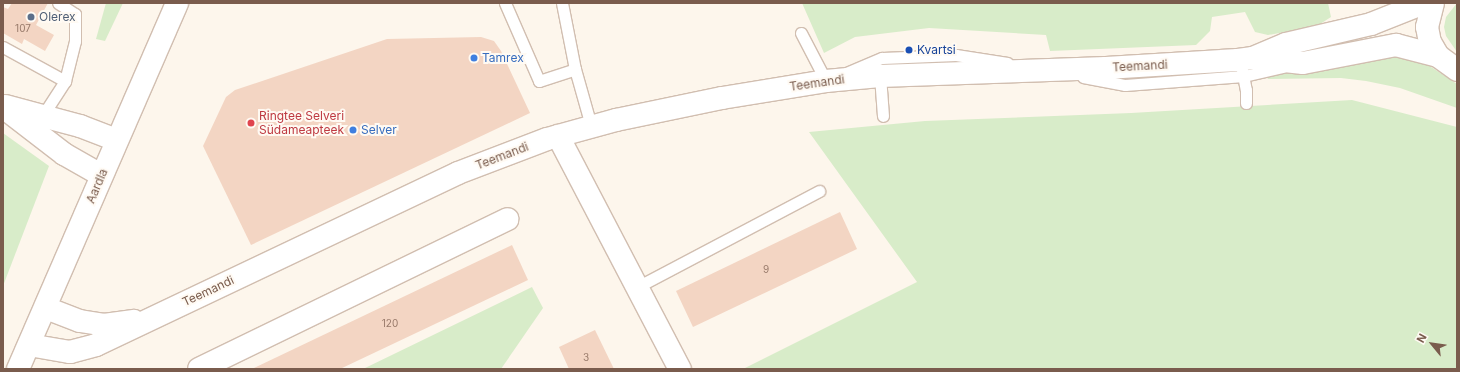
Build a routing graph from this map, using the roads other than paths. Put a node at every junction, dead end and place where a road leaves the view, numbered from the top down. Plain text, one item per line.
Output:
1 (58, 3) edge
2 (177, 3) edge
3 (505, 3) edge
4 (562, 3) edge
5 (1424, 3) edge
6 (1433, 3) edge
7 (801, 33) dead end
8 (3, 47) edge
9 (1438, 56) junction
10 (1245, 64) junction
11 (1041, 68) junction
12 (575, 69) junction
13 (1457, 70) edge
14 (880, 76) junction
15 (65, 81) junction
16 (826, 81) junction
17 (1246, 103) dead end
18 (3, 106) edge
19 (43, 115) junction
20 (884, 116) dead end
21 (592, 129) junction
22 (558, 136) junction
23 (116, 140) junction
24 (101, 175) junction
25 (819, 191) dead end
26 (508, 219) dead end
27 (637, 287) junction
28 (46, 308) junction
29 (151, 318) junction
30 (29, 345) junction
31 (18, 369) edge
32 (199, 369) edge
33 (680, 369) edge

1 - 15 lane
2 - 23 street, Aardla
3 - 12 lane
4 - 12 lane
5 - 10 street, Teemandi
6 - 9 street, Teemandi
7 - 16 lane
8 - 15 lane
9 - 10 street, Teemandi
9 - 13 street, Teemandi
10 - 11 street, Teemandi
10 - 17 lane
11 - 14 street, Teemandi
11 - 16 lane
12 - 21 lane
14 - 16 street, Teemandi
14 - 20 lane
15 - 19 lane
16 - 21 street, Teemandi
18 - 19 street
18 - 24 street
19 - 23 street
21 - 22 street, Teemandi
22 - 27 street
22 - 29 street, Teemandi
23 - 24 street, Aardla
24 - 28 street, Aardla
25 - 27 lane
26 - 32 street
27 - 33 street
28 - 29 street, Teemandi
28 - 30 street, Aardla
29 - 30 street, Teemandi
30 - 31 street, Aardla

